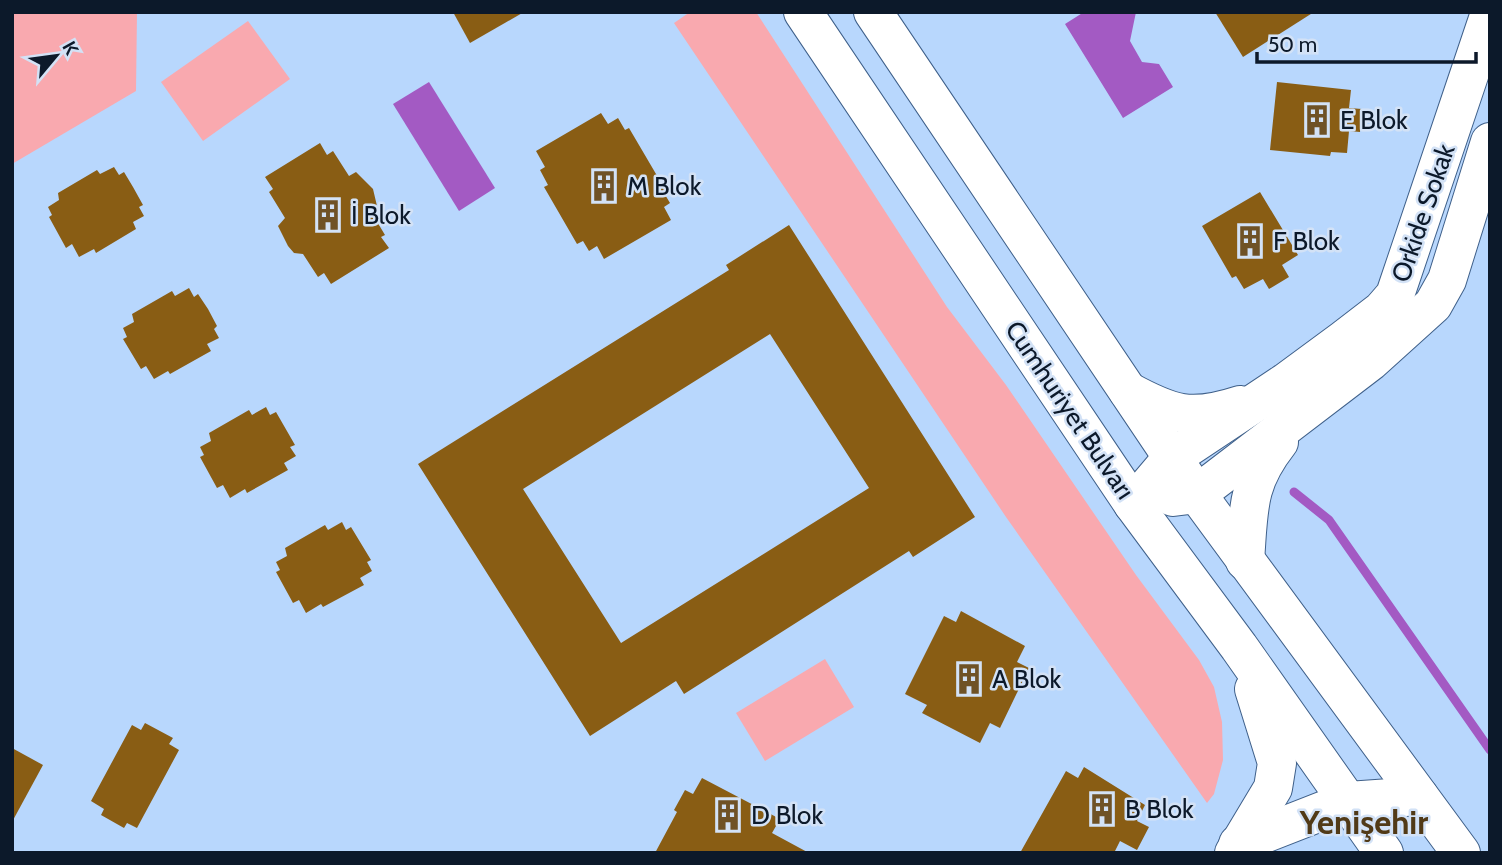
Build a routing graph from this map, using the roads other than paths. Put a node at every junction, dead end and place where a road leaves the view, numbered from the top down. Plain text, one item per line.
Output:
1 (803, 12) edge
2 (873, 12) edge
3 (1490, 13) edge
4 (1490, 142) edge
5 (1126, 390) junction
6 (1265, 396) junction
7 (1303, 413) junction
8 (1172, 458) junction
9 (1197, 494) junction
10 (1133, 503) junction
11 (1245, 561) junction
12 (1239, 648) junction
13 (1419, 796) junction
14 (1348, 801) junction
15 (1370, 846) edge
16 (1236, 849) edge
17 (1461, 853) edge

1 - 10 street, Cumhuriyet Bulvarı
2 - 5 street
3 - 6 street, Orkide Sokak
4 - 7 street
5 - 6 street
5 - 8 street
6 - 8 street
7 - 9 street
7 - 11 street
8 - 9 street
8 - 10 street
9 - 10 street
9 - 11 street
10 - 12 street, Cumhuriyet Bulvarı
11 - 13 street
12 - 14 street, Cumhuriyet Bulvarı
12 - 16 street
13 - 14 street
13 - 15 street
13 - 17 street
14 - 15 street, Cumhuriyet Bulvarı
14 - 16 street

